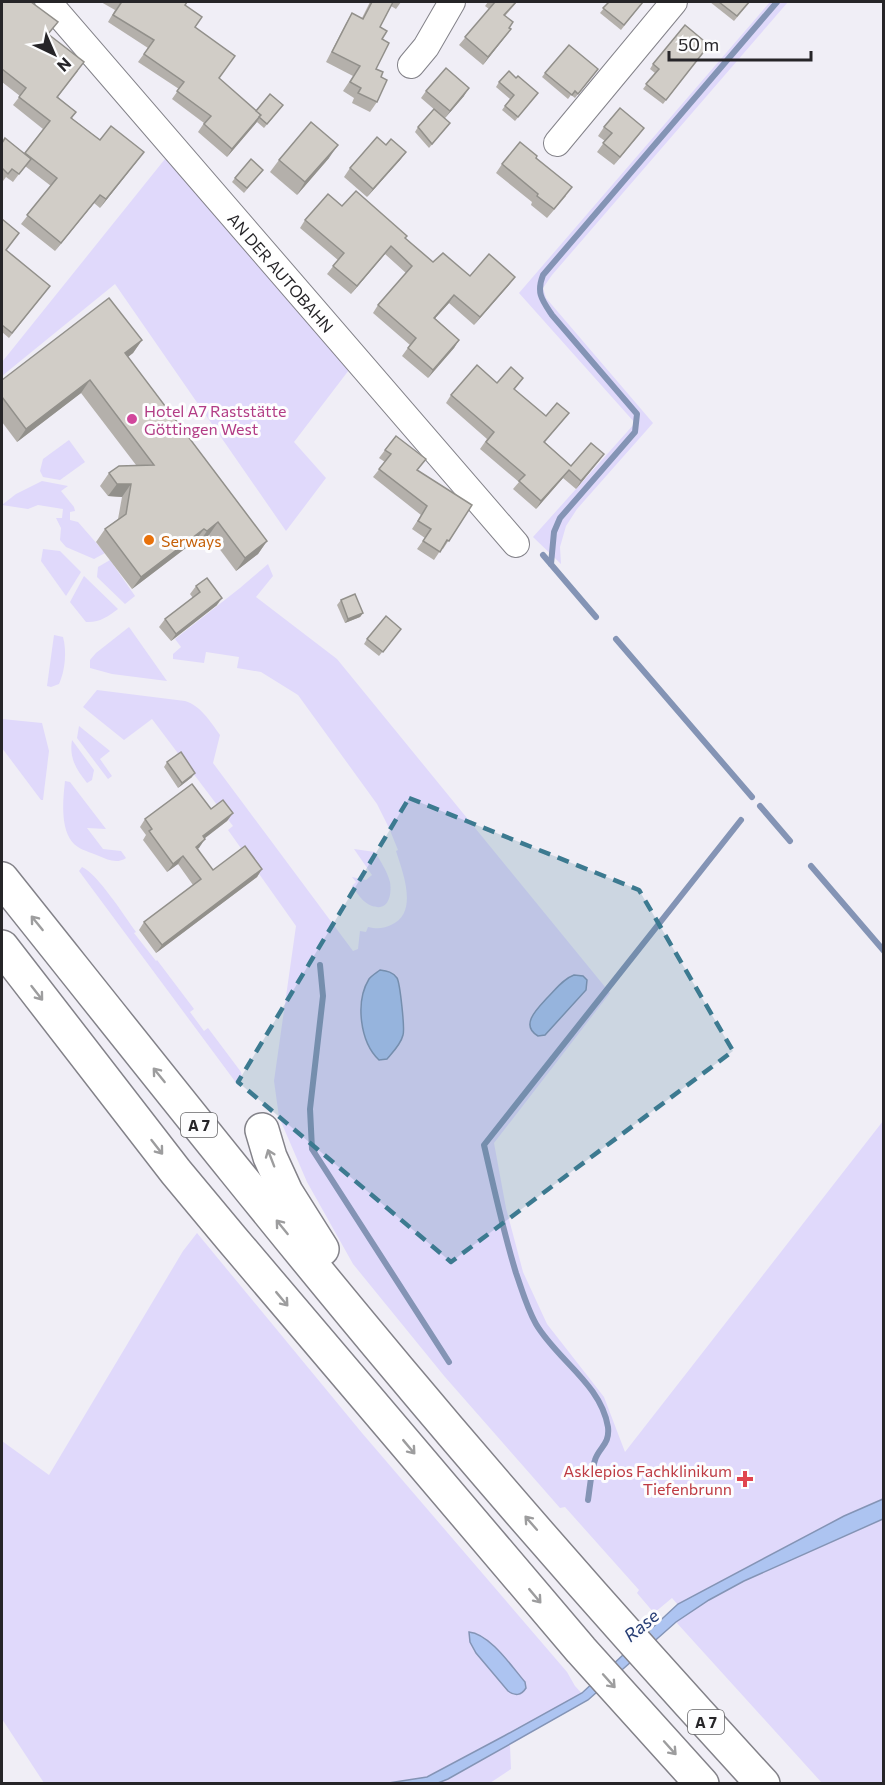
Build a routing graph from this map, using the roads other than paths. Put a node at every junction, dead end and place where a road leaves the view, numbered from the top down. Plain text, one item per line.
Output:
1 (48, 2) edge
2 (452, 2) edge
3 (674, 2) edge
4 (411, 65) dead end
5 (557, 143) dead end
6 (516, 544) dead end
7 (2, 879) edge
8 (2, 947) edge
9 (262, 1130) dead end
10 (399, 1370) junction
11 (702, 1784) edge
12 (763, 1784) edge

1 - 6 street, AN DER AUTOBAHN
2 - 4 street
3 - 5 street
10 -> 7 highway, A 7
8 -> 11 highway, A 7
10 -> 9 highway
12 -> 10 highway, A 7

